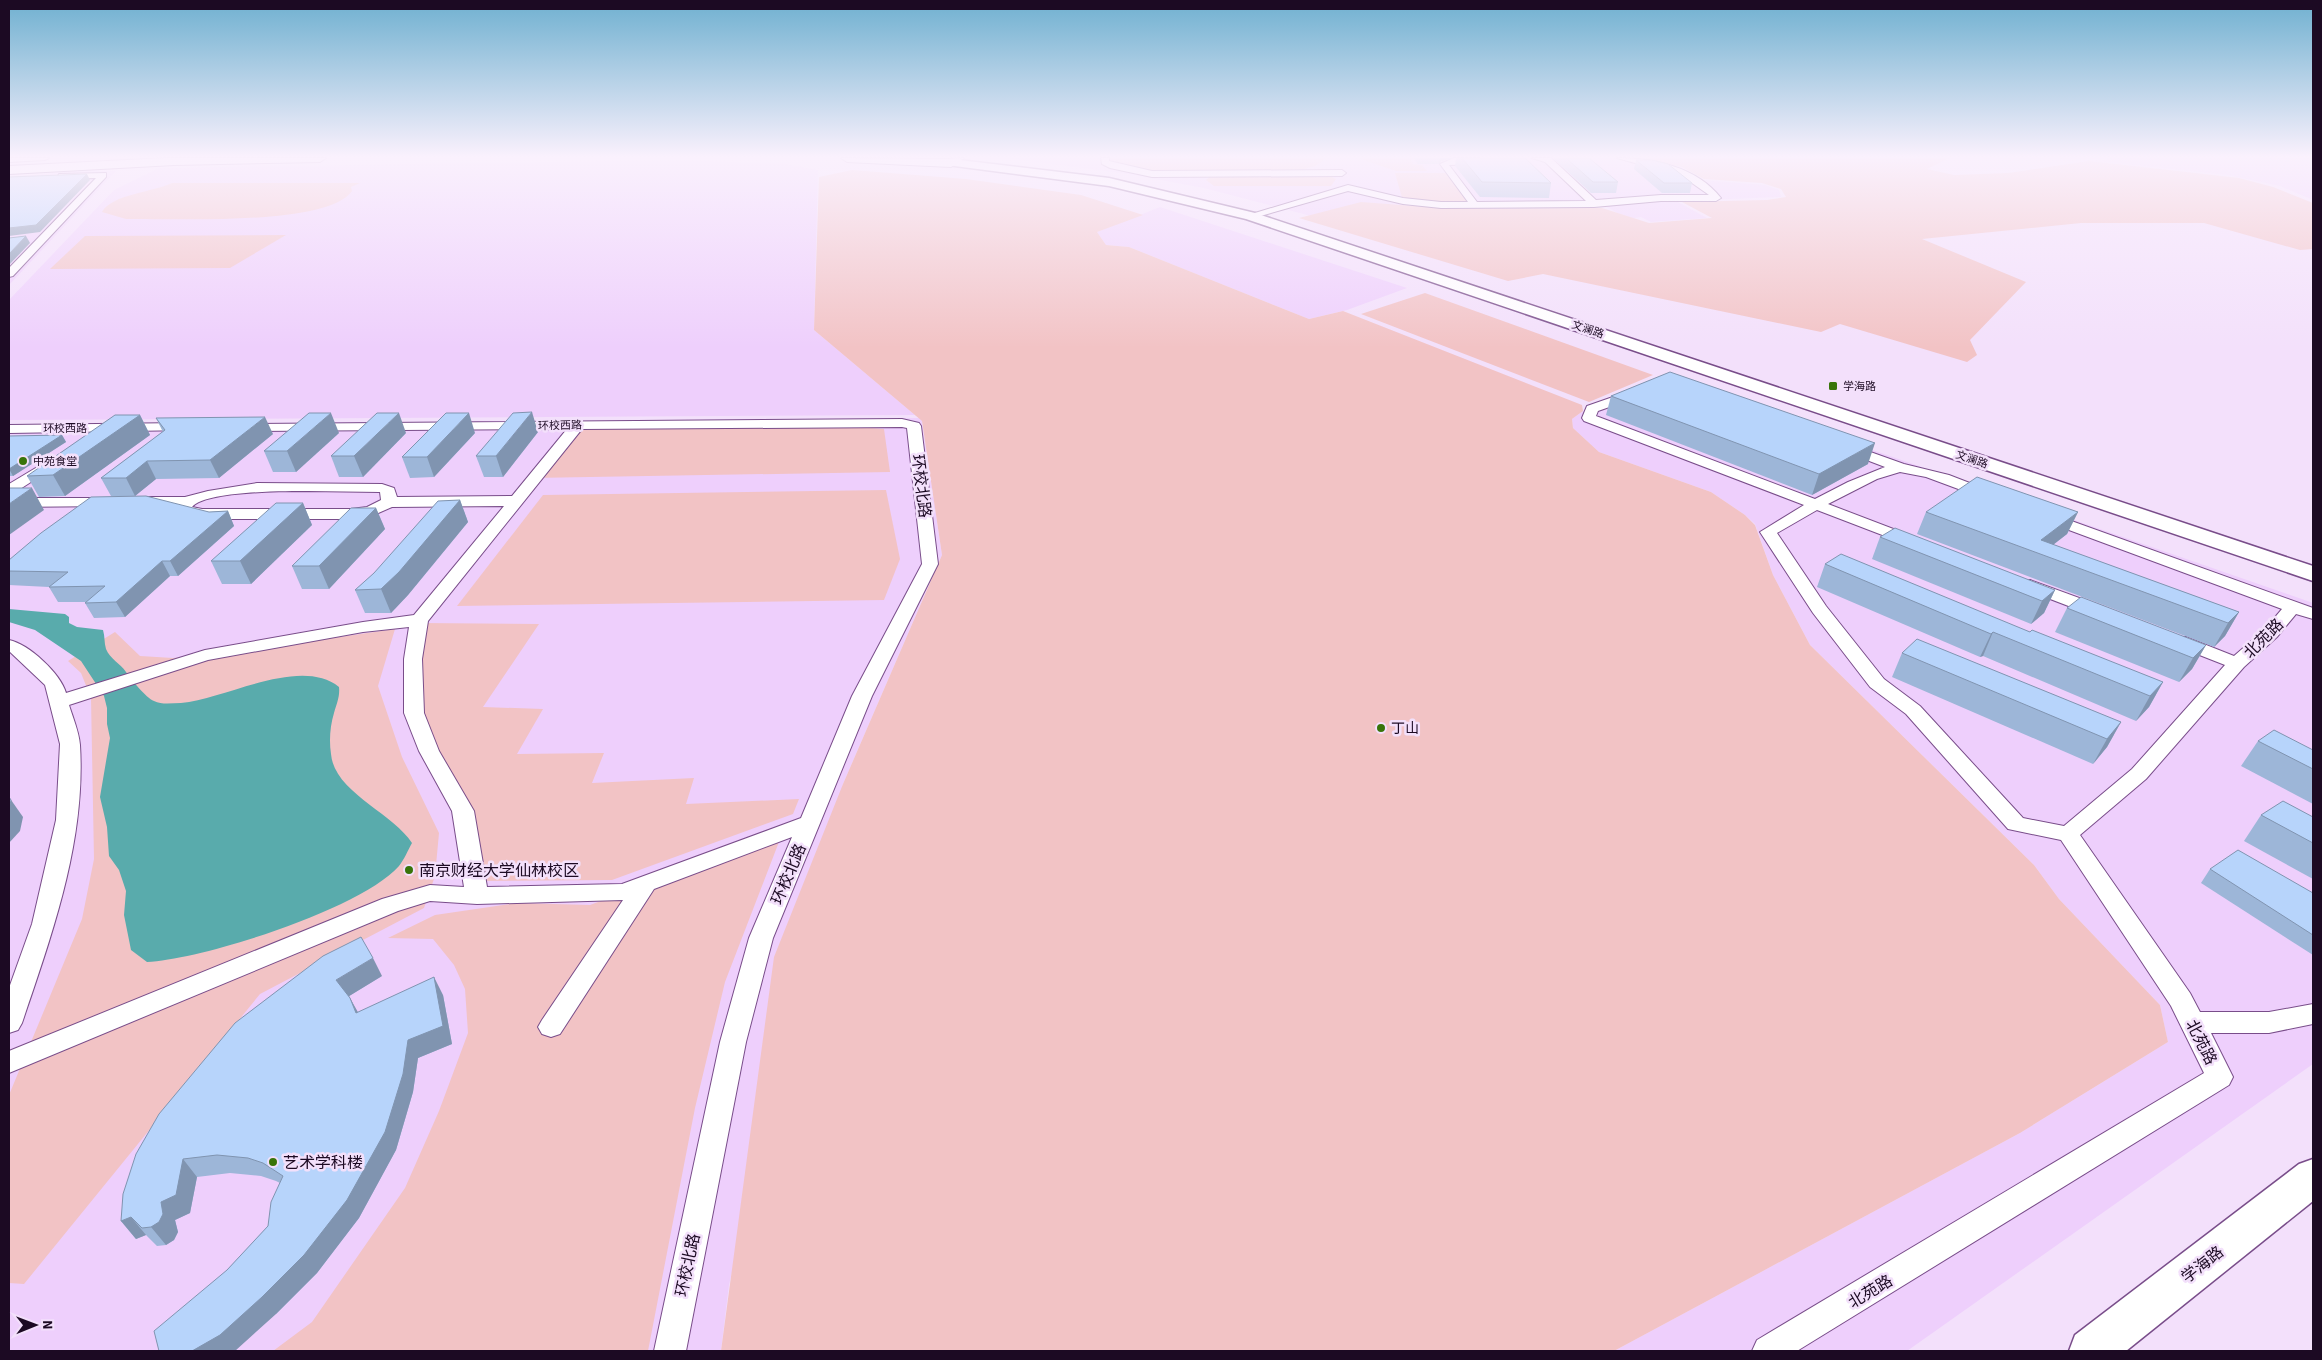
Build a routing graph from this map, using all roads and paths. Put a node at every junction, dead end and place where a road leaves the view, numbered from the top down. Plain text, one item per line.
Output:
1 (60, 221) edge
2 (1266, 221) edge
3 (1309, 221) edge
4 (45, 237) junction
5 (27, 239) edge
6 (9, 274) edge
7 (1646, 390) edge
8 (902, 423) joint
9 (577, 426) junction
10 (195, 427) edge
11 (229, 427) edge
12 (9, 428) edge
13 (105, 428) junction
14 (81, 444) edge
15 (1838, 445) edge
16 (65, 454) edge
17 (2030, 462) dead end
18 (1902, 468) junction
19 (9, 490) edge
20 (2002, 500) edge
21 (515, 501) junction
22 (186, 502) junction
23 (389, 502) junction
24 (9, 503) edge
25 (1817, 506) junction
26 (2029, 510) edge
27 (1930, 548) edge
28 (2313, 574) edge
29 (2014, 579) edge
30 (2303, 610) edge
31 (2116, 617) edge
32 (418, 620) junction
33 (2163, 635) edge
34 (9, 645) edge
35 (2238, 662) junction
36 (59, 702) junction
37 (810, 822) junction
38 (2068, 834) junction
39 (646, 884) junction
40 (477, 896) junction
41 (2313, 1014) edge
42 (2192, 1022) junction
43 (9, 1023) edge
44 (550, 1027) dead end
45 (9, 1062) edge
46 (2313, 1177) edge
47 (670, 1351) edge
48 (1768, 1351) edge
49 (2091, 1351) edge

1 - 4 street
2 - 28 main road, 文澜路
3 - 17 main road, 文澜路
4 - 5 street
4 - 6 street
7 - 25 street
8 - 9 street, 环校西路
8 - 37 street, 环校北路
9 - 11 street, 环校西路
9 - 21 street
10 - 13 street, 环校西路
12 - 13 street, 环校西路
13 - 14 street
15 - 18 street
16 - 19 street
18 - 20 street
18 - 25 street
21 - 23 street
21 - 32 street
22 - 23 street
22 - 23 street
22 - 24 street
25 - 27 street
25 - 38 street
26 - 30 street
29 - 31 street
30 - 35 street, 北苑路
32 - 36 street
32 - 40 street
33 - 35 street
34 - 36 street
35 - 38 street, 北苑路
36 - 43 street
37 - 39 street
37 - 47 street, 环校北路
38 - 42 street, 北苑路
39 - 40 street
39 - 44 street
40 - 45 street
41 - 42 street
42 - 48 street, 北苑路
46 - 49 main road, 学海路

